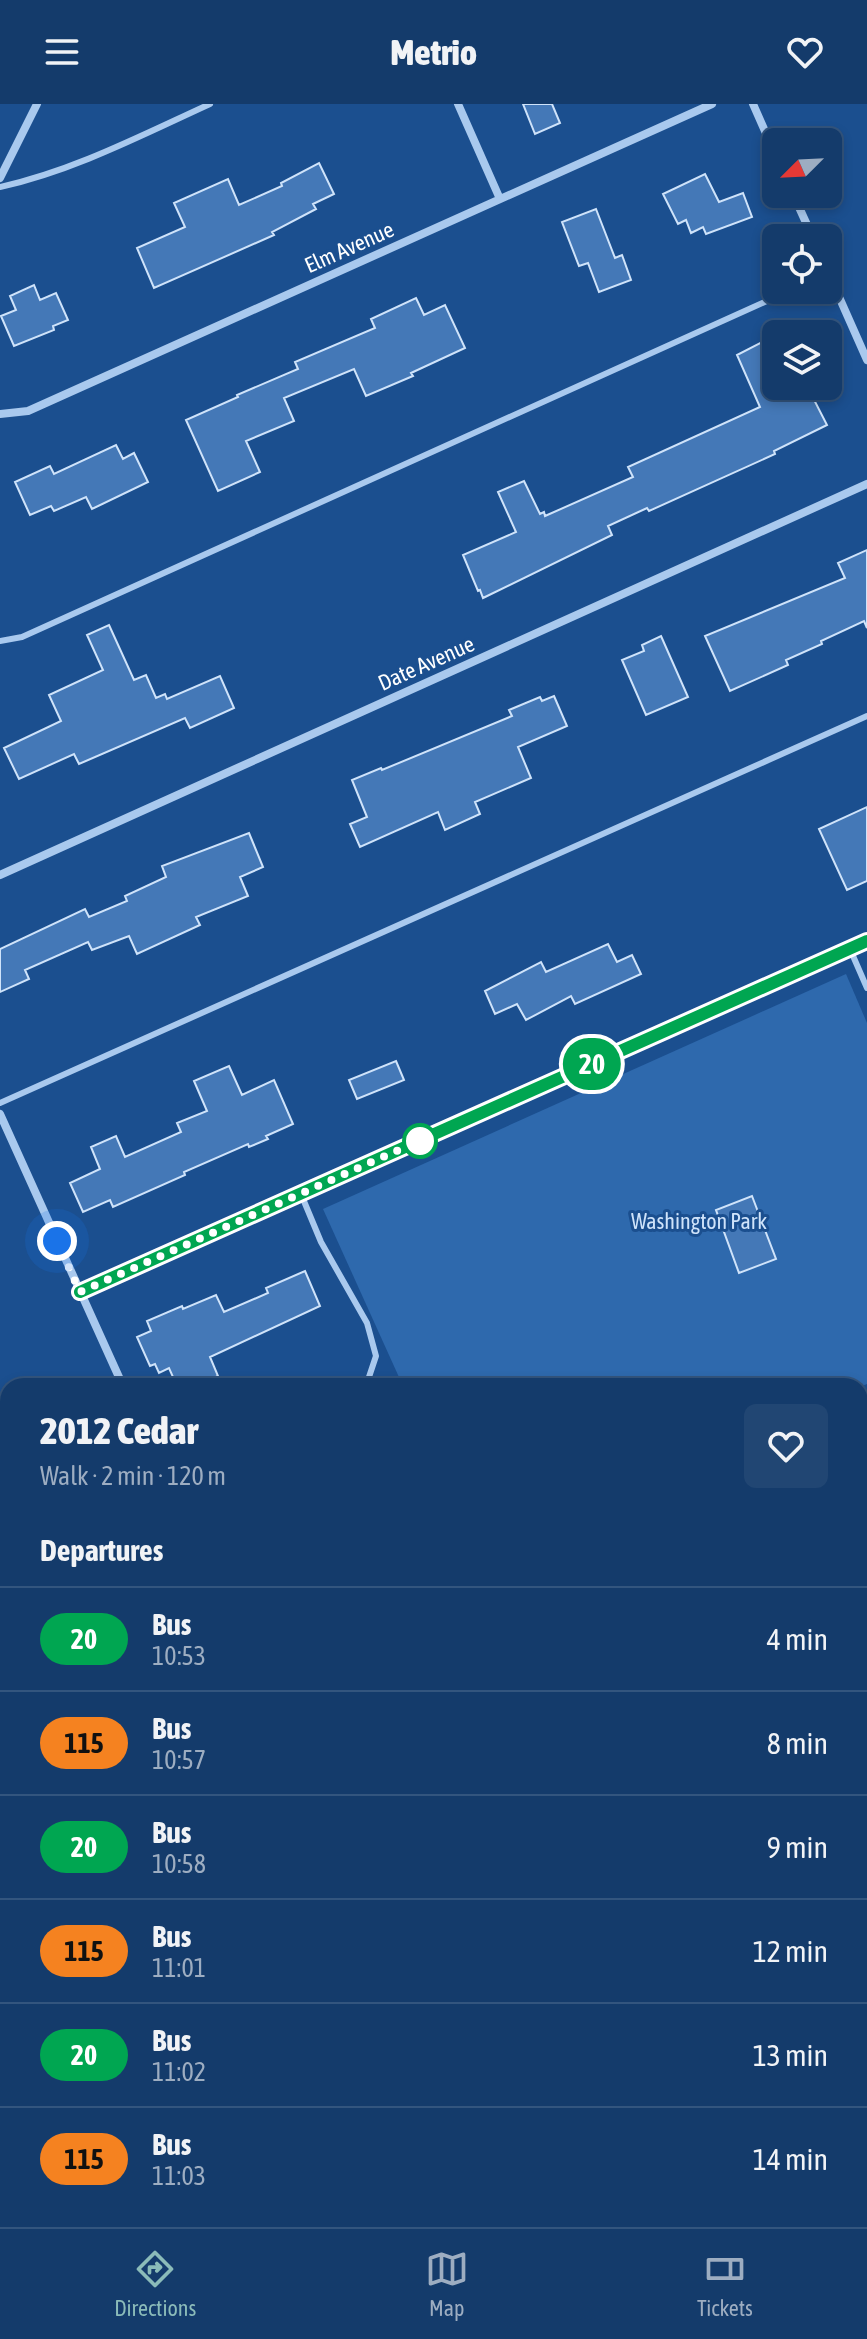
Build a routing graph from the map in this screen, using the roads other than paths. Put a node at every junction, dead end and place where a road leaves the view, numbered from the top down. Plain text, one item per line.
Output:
1 (37, 104) edge
2 (210, 104) edge
3 (458, 104) edge
4 (712, 104) edge
5 (753, 104) edge
6 (764, 128) edge
7 (0, 178) edge
8 (0, 187) edge
9 (500, 199) junction
10 (762, 303) edge
11 (842, 304) edge
12 (867, 360) edge
13 (0, 414) edge
14 (867, 484) edge
15 (0, 641) edge
16 (867, 716) edge
17 (0, 875) edge
18 (867, 941) edge
19 (850, 949) junction
20 (867, 988) edge
21 (0, 1103) edge
22 (0, 1114) edge
23 (301, 1194) junction
24 (80, 1292) junction
25 (119, 1378) edge
26 (369, 1378) edge

1 - 7 street
2 - 8 lane
3 - 9 street
4 - 9 street, Elm Avenue
5 - 6 street
9 - 13 street, Elm Avenue
10 - 15 lane
11 - 12 street
14 - 17 street, Date Avenue
16 - 21 lane
18 - 19 street
19 - 20 lane
19 - 23 street
22 - 24 street
23 - 24 street
23 - 26 lane
24 - 25 street

